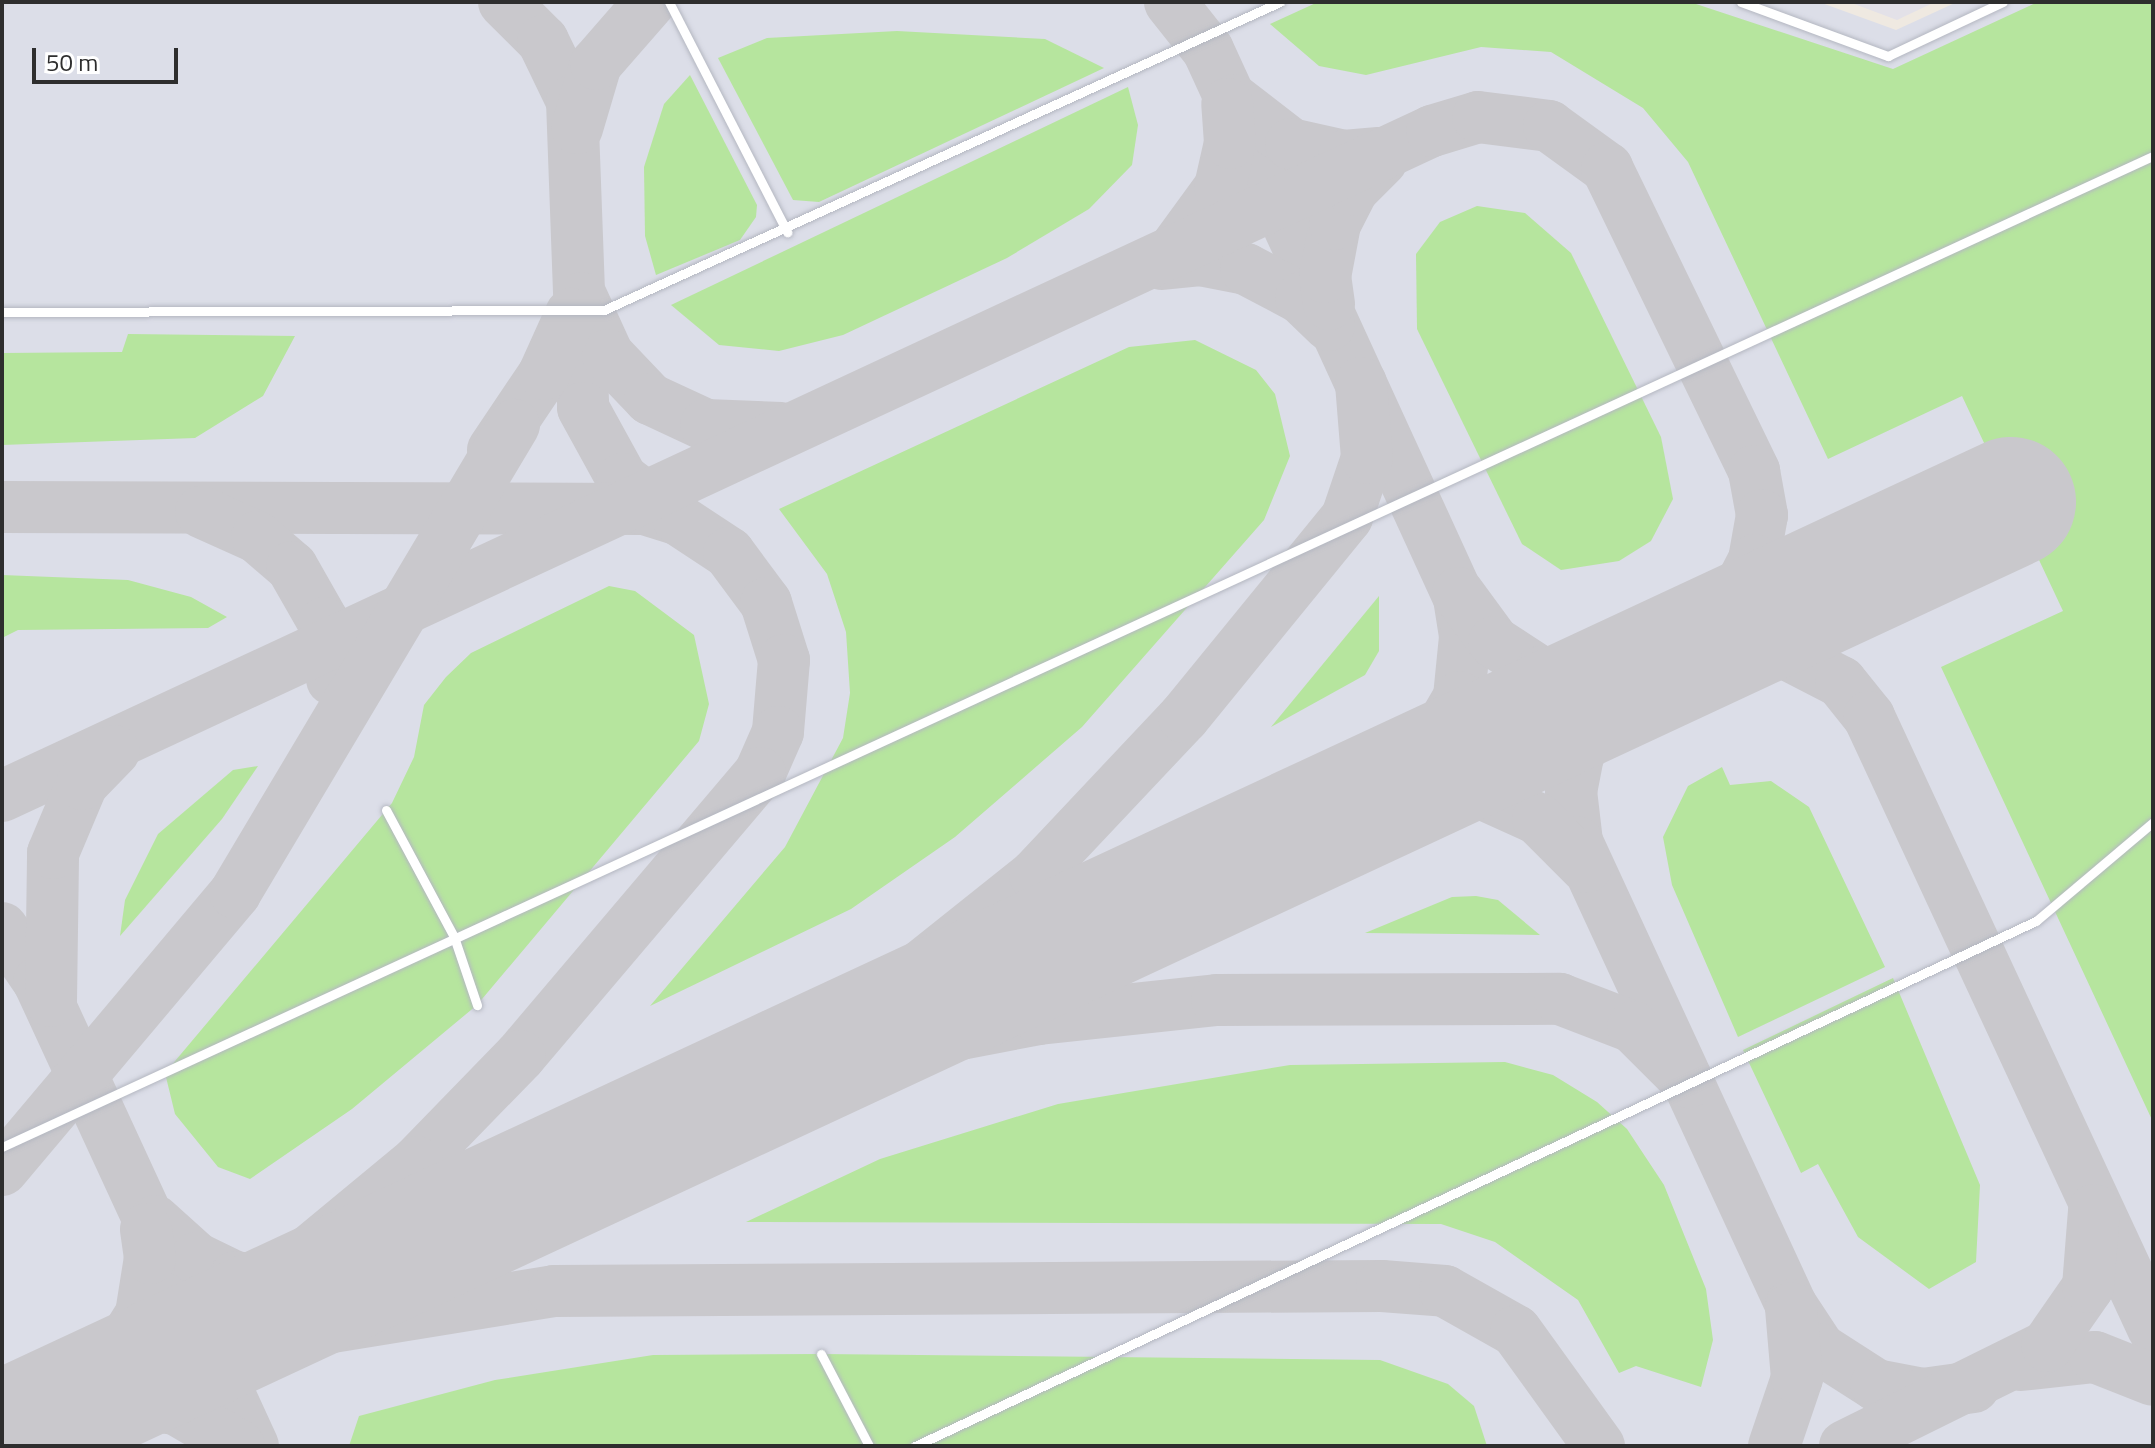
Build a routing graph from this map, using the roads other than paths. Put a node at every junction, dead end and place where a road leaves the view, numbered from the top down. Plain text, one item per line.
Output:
1 (669, 2) edge
2 (1280, 2) edge
3 (1741, 2) edge
4 (2003, 2) edge
5 (2153, 156) edge
6 (787, 232) junction
7 (2, 312) edge
8 (386, 810) dead end
9 (2153, 822) edge
10 (454, 937) junction
11 (477, 1005) dead end
12 (2, 1147) edge
13 (821, 1354) dead end
14 (869, 1446) edge
15 (915, 1446) edge

1 - 6 lane
2 - 6 lane
3 - 4 lane
5 - 10 lane
6 - 7 lane
8 - 10 lane
9 - 15 lane
10 - 11 lane
10 - 12 lane
13 - 14 lane

